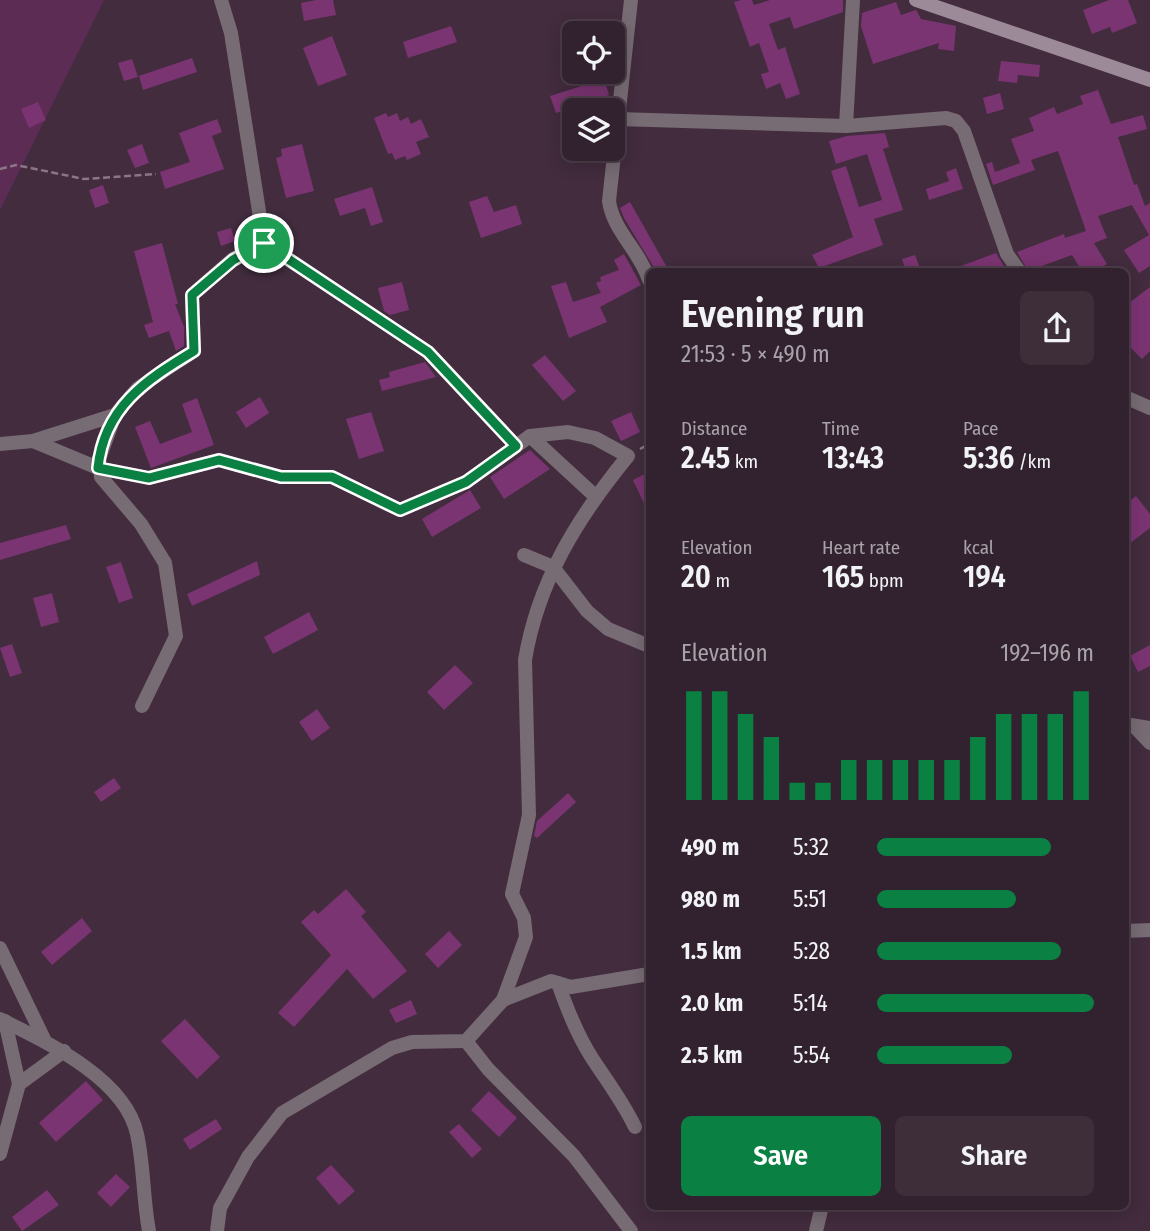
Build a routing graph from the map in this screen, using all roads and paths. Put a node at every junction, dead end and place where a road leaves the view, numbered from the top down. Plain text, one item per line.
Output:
1 (221, 0) edge
2 (631, 0) edge
3 (853, 0) edge
4 (916, 0) edge
5 (1150, 80) edge
6 (620, 98) edge
7 (625, 119) edge
8 (846, 126) junction
9 (614, 161) edge
10 (0, 169) edge
11 (156, 174) dead end
12 (264, 243) junction
13 (1017, 268) edge
14 (646, 272) edge
15 (1129, 399) edge
16 (1150, 407) edge
17 (115, 415) junction
18 (530, 436) junction
19 (33, 442) junction
20 (0, 444) edge
21 (516, 446) junction
22 (98, 468) junction
23 (595, 496) junction
24 (524, 555) dead end
25 (553, 567) junction
26 (646, 645) edge
27 (142, 706) dead end
28 (1130, 725) edge
29 (1150, 727) edge
30 (1150, 743) edge
31 (1150, 930) edge
32 (1129, 931) edge
33 (0, 948) edge
34 (646, 975) edge
35 (558, 983) junction
36 (503, 1000) junction
37 (2, 1020) edge
38 (44, 1039) junction
39 (466, 1041) junction
40 (64, 1051) junction
41 (19, 1084) junction
42 (635, 1127) dead end
43 (0, 1154) edge
44 (821, 1210) edge
45 (149, 1231) edge
46 (217, 1231) edge
47 (631, 1231) edge
48 (816, 1231) edge

1 - 12 street
2 - 6 street
3 - 8 street
4 - 5 street
7 - 8 street
8 - 13 street
9 - 14 street
10 - 11 path
12 - 17 street
12 - 21 street
15 - 16 street
17 - 19 street
17 - 22 street
18 - 21 street
18 - 23 street
18 - 23 street
19 - 20 street
19 - 22 street
21 - 22 street
22 - 27 street
23 - 25 street
24 - 25 street
25 - 26 street
25 - 36 street
28 - 29 street
28 - 30 street
31 - 32 street
33 - 38 street
34 - 35 street
35 - 36 street
35 - 42 street
36 - 39 street
37 - 38 street
37 - 41 street
38 - 40 street
39 - 46 street
39 - 47 street
40 - 41 street
40 - 45 street
41 - 43 street
44 - 48 street

